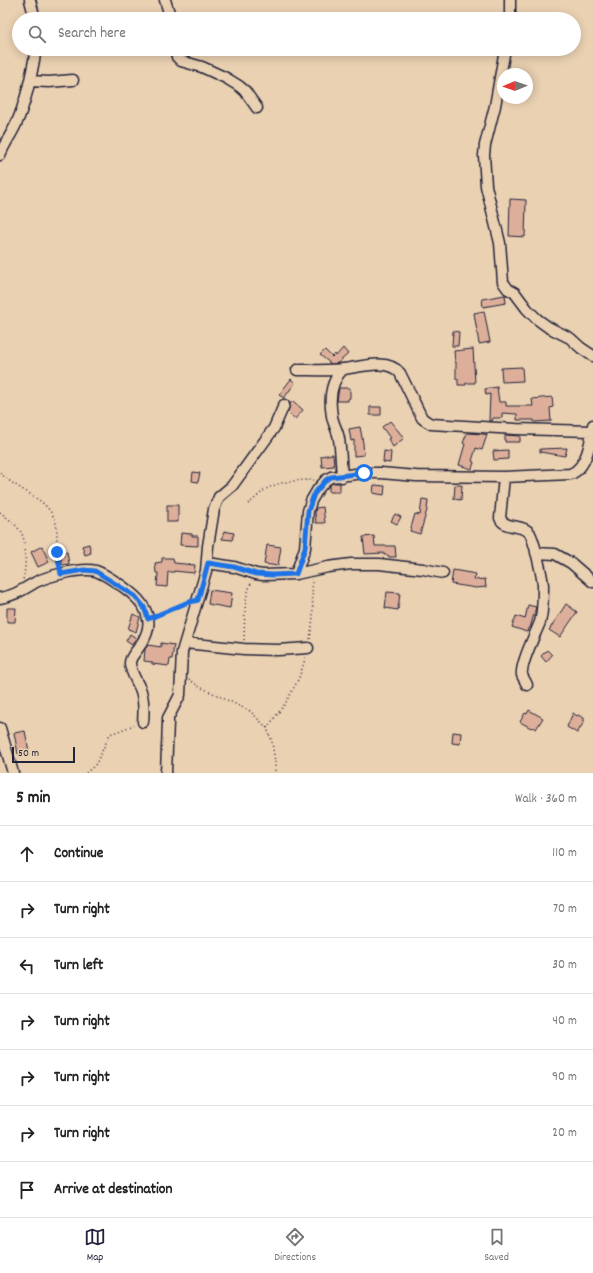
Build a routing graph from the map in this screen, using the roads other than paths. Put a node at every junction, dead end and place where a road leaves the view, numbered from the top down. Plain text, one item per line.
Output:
1 (30, 0) edge
2 (165, 0) edge
3 (510, 0) edge
4 (33, 12) edge
5 (169, 12) edge
6 (510, 12) edge
7 (35, 56) edge
8 (178, 56) edge
9 (504, 56) edge
10 (73, 80) dead end
11 (30, 82) junction
12 (257, 108) dead end
13 (0, 155) edge
14 (593, 356) edge
15 (343, 369) junction
16 (297, 370) dead end
17 (284, 405) dead end
18 (592, 428) edge
19 (504, 476) junction
20 (342, 477) junction
21 (536, 553) junction
22 (208, 563) junction
23 (443, 573) dead end
24 (296, 574) junction
25 (593, 582) edge
26 (0, 598) edge
27 (185, 643) junction
28 (308, 648) dead end
29 (527, 686) dead end
30 (143, 722) road end
31 (0, 728) edge
32 (13, 773) edge
33 (166, 773) edge

1 - 4 street
2 - 5 street
3 - 6 street
7 - 11 street
8 - 12 street
9 - 14 street
10 - 11 street
11 - 13 street
15 - 16 street
15 - 18 street
15 - 20 street
17 - 22 street
18 - 19 street
19 - 20 street
19 - 21 street
20 - 24 street
21 - 25 street
21 - 29 street
22 - 24 street
22 - 27 street
23 - 24 street
26 - 30 street
27 - 28 street
27 - 33 street
31 - 32 street

